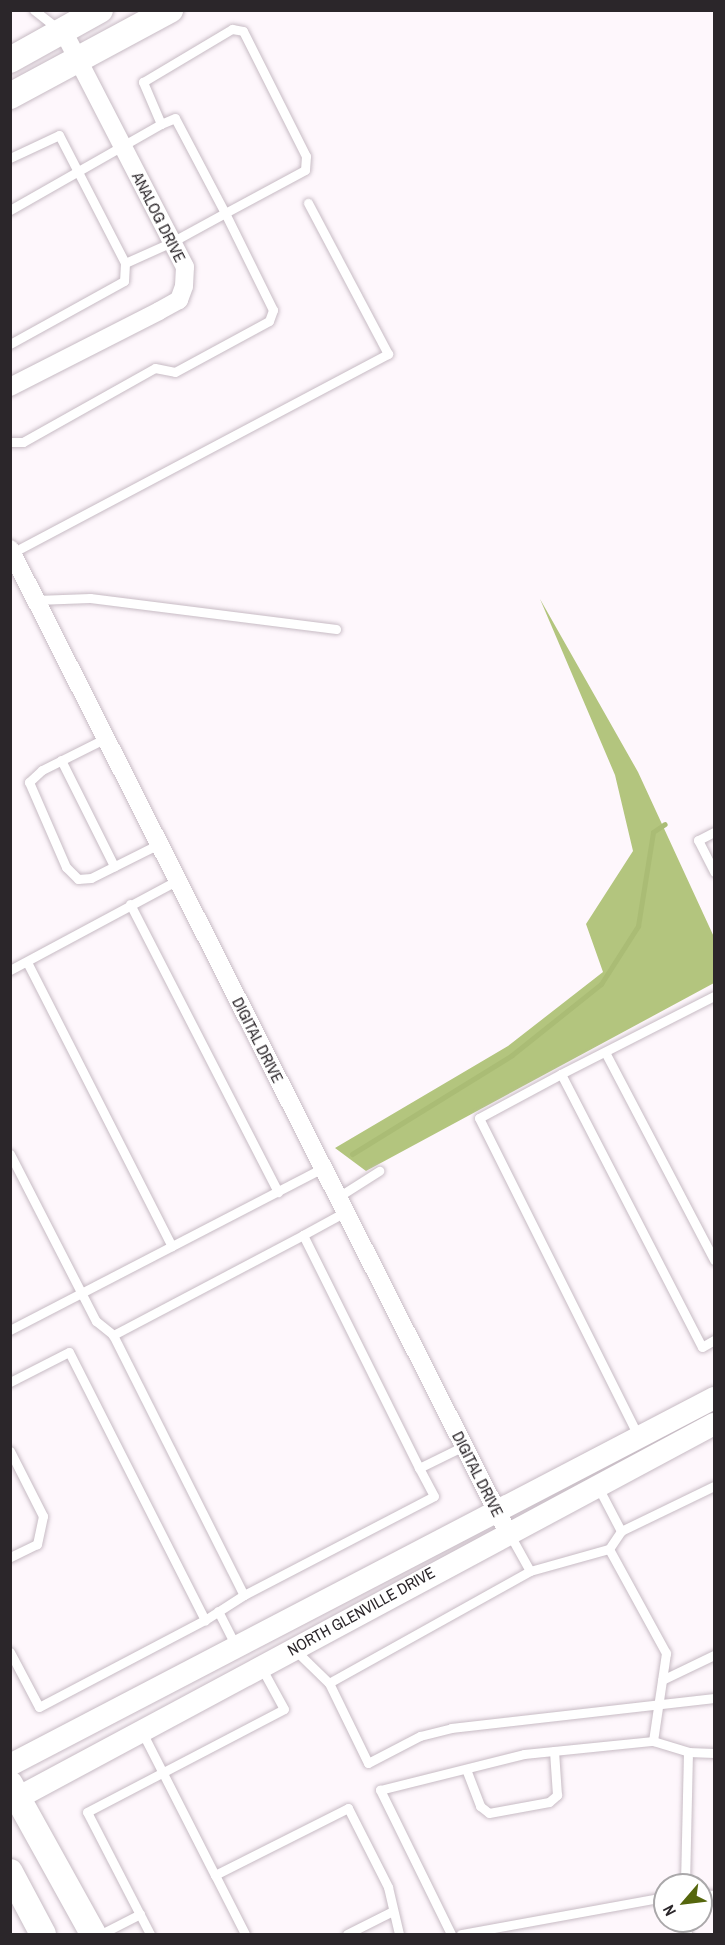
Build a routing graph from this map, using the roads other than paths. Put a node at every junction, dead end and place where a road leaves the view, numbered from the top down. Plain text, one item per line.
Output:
1 (34, 10) edge
2 (100, 10) edge
3 (170, 10) edge
4 (63, 32) junction
5 (10, 60) edge
6 (78, 60) junction
7 (10, 96) edge
8 (162, 124) junction
9 (123, 146) junction
10 (10, 158) edge
11 (79, 173) junction
12 (308, 203) dead end
13 (10, 210) edge
14 (225, 213) junction
15 (172, 242) junction
16 (125, 263) junction
17 (10, 344) edge
18 (10, 387) edge
19 (10, 442) edge
20 (11, 552) edge
21 (36, 600) junction
22 (336, 629) dead end
23 (106, 738) junction
24 (61, 760) junction
25 (714, 832) edge
26 (159, 844) junction
27 (114, 866) junction
28 (714, 872) edge
29 (178, 880) junction
30 (130, 904) junction
31 (27, 962) junction
32 (10, 970) edge
33 (714, 996) edge
34 (605, 1052) junction
35 (561, 1074) junction
36 (10, 1154) edge
37 (323, 1168) junction
38 (379, 1171) dead end
39 (278, 1191) junction
40 (341, 1204) junction
41 (303, 1235) junction
42 (172, 1246) junction
43 (714, 1260) edge
44 (81, 1293) junction
45 (10, 1330) edge
46 (113, 1335) junction
47 (714, 1340) edge
48 (10, 1382) edge
49 (714, 1398) edge
50 (714, 1424) edge
51 (639, 1437) junction
52 (464, 1446) junction
53 (10, 1451) edge
54 (419, 1468) junction
55 (597, 1485) junction
56 (714, 1486) edge
57 (502, 1521) junction
58 (621, 1531) junction
59 (609, 1549) junction
60 (10, 1557) edge
61 (530, 1571) junction
62 (244, 1595) junction
63 (218, 1611) junction
64 (205, 1620) junction
65 (236, 1646) junction
66 (294, 1648) junction
67 (10, 1652) edge
68 (714, 1655) edge
69 (261, 1666) junction
70 (662, 1680) junction
71 (329, 1683) junction
72 (714, 1698) edge
73 (659, 1701) junction
74 (140, 1728) junction
75 (653, 1741) junction
76 (554, 1751) junction
77 (688, 1752) junction
78 (714, 1753) edge
79 (10, 1766) edge
80 (466, 1768) junction
81 (162, 1772) junction
82 (13, 1794) edge
83 (10, 1872) edge
84 (685, 1873) edge
85 (214, 1875) junction
86 (653, 1900) edge
87 (391, 1912) junction
88 (140, 1914) junction
89 (43, 1935) edge
90 (93, 1935) edge
91 (101, 1935) edge
92 (150, 1935) edge
93 (245, 1935) edge
94 (347, 1935) edge
95 (399, 1935) edge
96 (451, 1935) edge
97 (461, 1935) edge

1 - 4 lane
2 - 4 main road
3 - 6 main road
4 - 5 main road
4 - 6 street, ANALOG DRIVE
6 - 7 main road
6 - 9 street, ANALOG DRIVE
8 - 9 lane
8 - 14 lane
8 - 14 lane
9 - 11 lane
9 - 15 street, ANALOG DRIVE
10 - 11 lane
11 - 13 lane
11 - 16 lane
12 - 20 lane
14 - 15 lane
14 - 19 lane
15 - 16 lane
15 - 18 street, ANALOG DRIVE
16 - 17 lane
20 - 21 street, DIGITAL DRIVE
21 - 22 lane
21 - 23 street, DIGITAL DRIVE
23 - 24 lane
23 - 26 street, DIGITAL DRIVE
24 - 27 lane
24 - 27 lane
25 - 28 lane
26 - 27 lane
26 - 29 street, DIGITAL DRIVE
29 - 30 lane
29 - 37 street, DIGITAL DRIVE
30 - 31 lane
30 - 39 lane
31 - 32 lane
31 - 42 lane
33 - 34 lane
34 - 35 lane
34 - 43 lane
35 - 47 lane
35 - 51 lane
36 - 44 lane
37 - 39 lane
37 - 40 street, DIGITAL DRIVE
38 - 40 lane
39 - 42 lane
40 - 41 lane
40 - 52 street, DIGITAL DRIVE
41 - 46 lane
41 - 54 lane
42 - 44 lane
44 - 45 lane
44 - 46 lane
46 - 62 lane
48 - 64 lane
49 - 51 street, NORTH GLENVILLE DRIVE
50 - 55 street, NORTH GLENVILLE DRIVE
51 - 57 street, NORTH GLENVILLE DRIVE
52 - 54 lane
52 - 57 street, DIGITAL DRIVE
53 - 60 lane
54 - 62 lane
55 - 57 street, NORTH GLENVILLE DRIVE
55 - 58 lane
56 - 58 lane
57 - 61 lane
57 - 65 street, NORTH GLENVILLE DRIVE
57 - 66 street, NORTH GLENVILLE DRIVE
58 - 59 lane
59 - 61 lane
59 - 70 lane
61 - 71 lane
62 - 63 lane
63 - 64 lane
63 - 65 lane
64 - 67 lane
65 - 69 street
65 - 79 street, NORTH GLENVILLE DRIVE
66 - 69 street, NORTH GLENVILLE DRIVE
66 - 71 lane
68 - 70 lane
69 - 74 street, NORTH GLENVILLE DRIVE
69 - 81 lane
70 - 73 lane
71 - 73 lane
72 - 73 lane
73 - 75 lane
74 - 81 lane
74 - 82 street, NORTH GLENVILLE DRIVE
75 - 76 lane
75 - 77 lane
76 - 80 lane
76 - 80 lane
77 - 78 lane
77 - 84 lane
80 - 96 lane
81 - 85 lane
81 - 88 lane
82 - 90 main road
83 - 89 main road
85 - 87 lane
85 - 93 lane
86 - 97 lane
87 - 94 lane
87 - 95 lane
88 - 91 lane
88 - 92 lane

